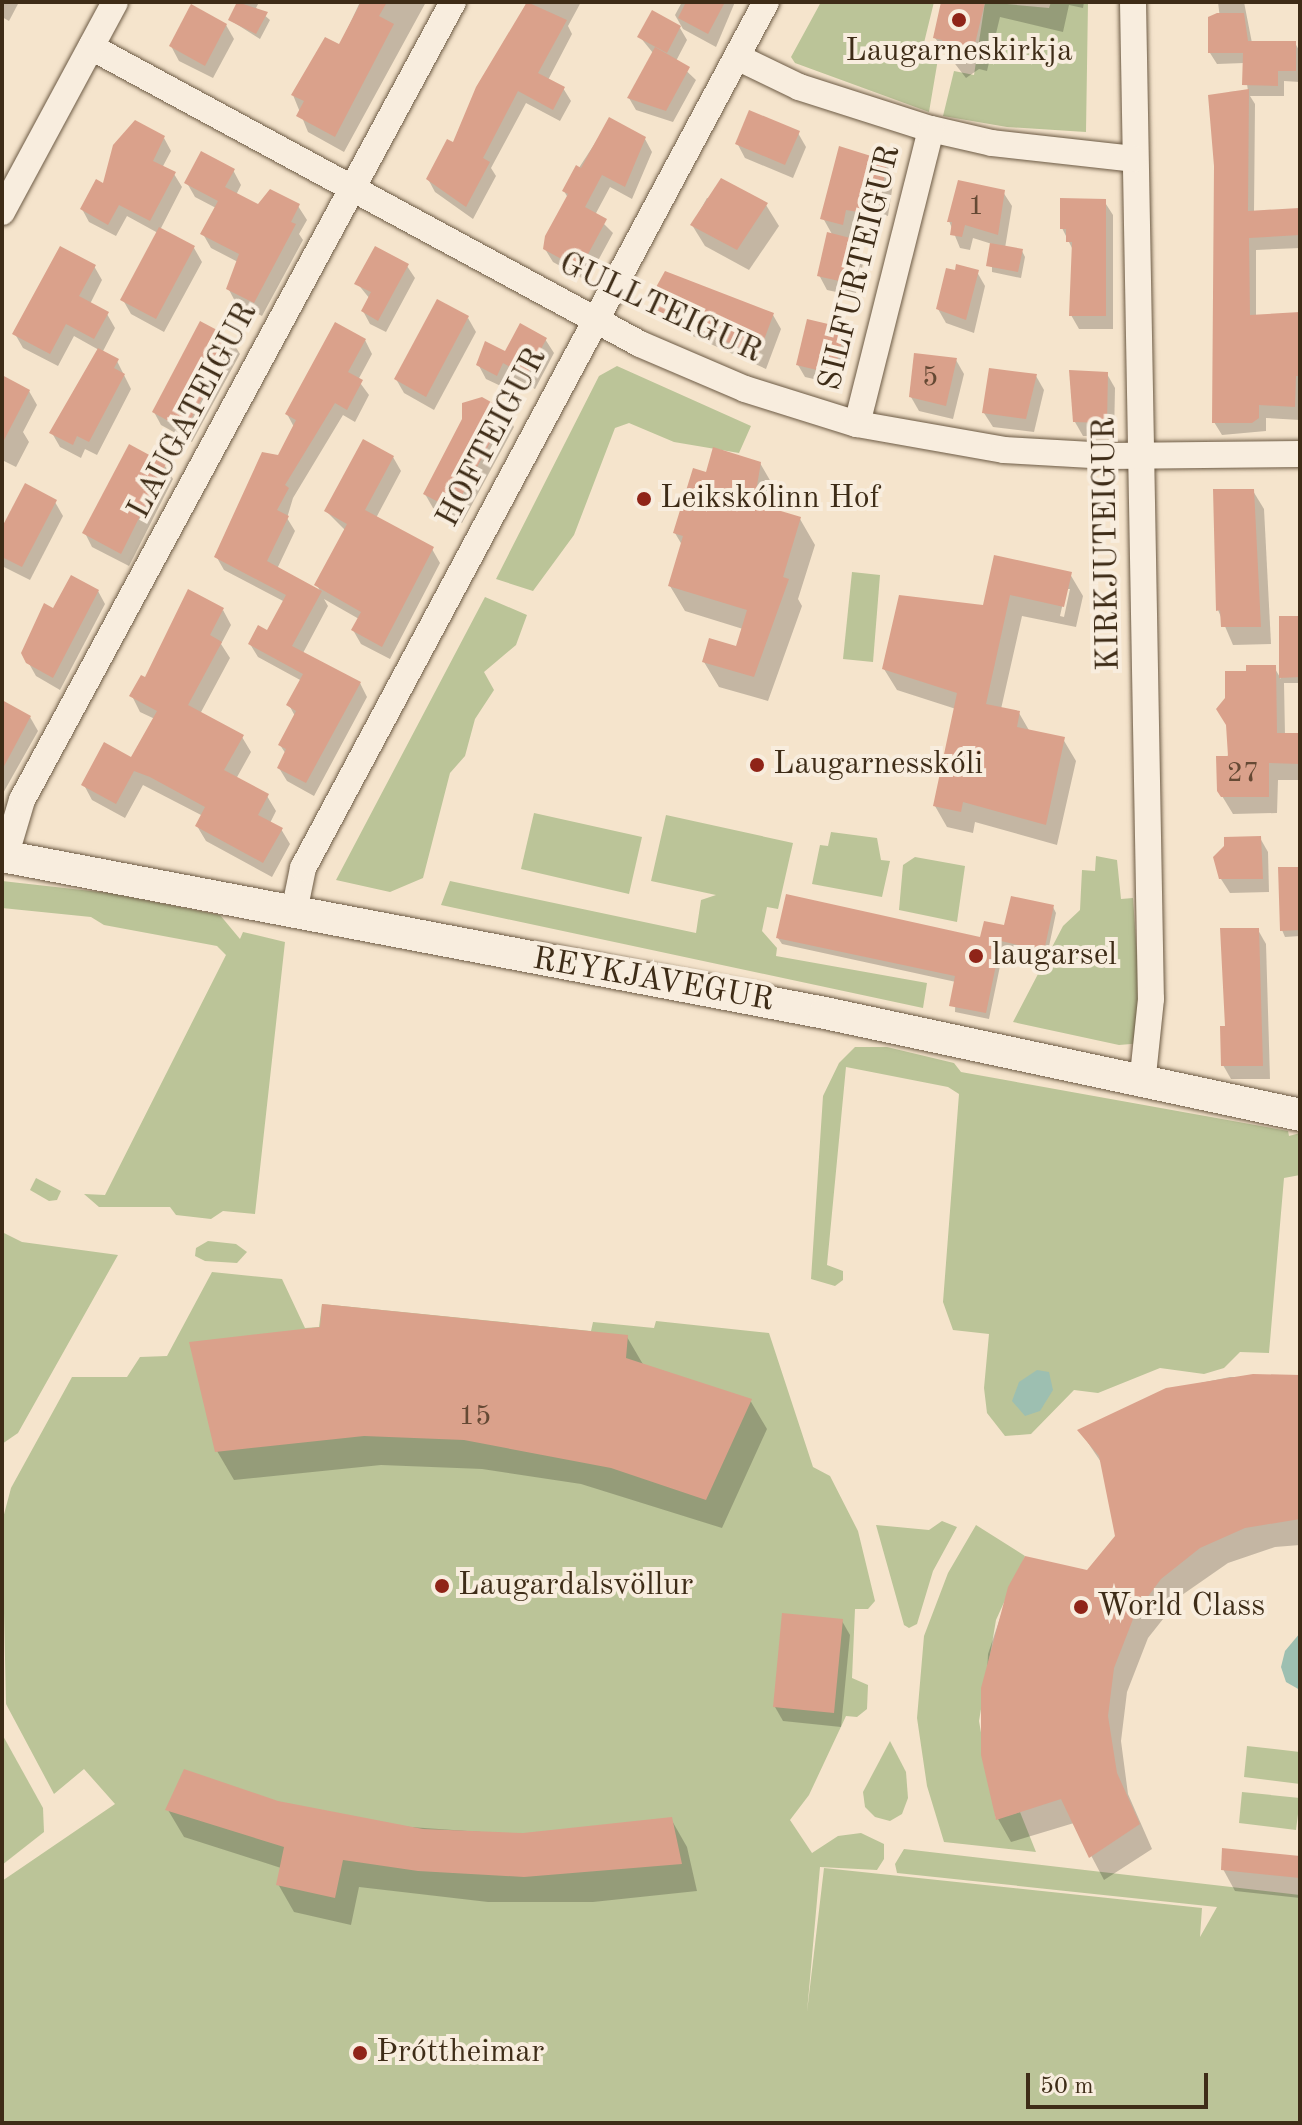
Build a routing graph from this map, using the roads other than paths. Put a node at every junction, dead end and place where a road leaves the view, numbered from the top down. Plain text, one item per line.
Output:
1 (115, 2) edge
2 (453, 2) edge
3 (766, 2) edge
4 (1133, 2) edge
5 (91, 47) junction
6 (737, 57) junction
7 (931, 129) junction
8 (1134, 159) junction
9 (354, 189) junction
10 (2, 212) edge
11 (594, 319) junction
12 (857, 424) junction
13 (1300, 454) edge
14 (1140, 456) junction
15 (3, 856) edge
16 (294, 912) junction
17 (1142, 1084) junction
18 (1300, 1115) edge

1 - 5 street
2 - 9 street, LAUGATEIGUR
3 - 6 street, HOFTEIGUR
4 - 8 street, KIRKJUTEIGUR
5 - 9 street, GULLTEIGUR
5 - 10 street
6 - 7 street
6 - 11 street, HOFTEIGUR
7 - 8 street
7 - 12 street, SILFURTEIGUR
8 - 14 street, KIRKJUTEIGUR
9 - 11 street, GULLTEIGUR
9 - 15 street, LAUGATEIGUR
11 - 12 street, GULLTEIGUR
11 - 16 street, HOFTEIGUR
12 - 14 street, GULLTEIGUR
13 - 14 street, GULLTEIGUR
14 - 17 street, KIRKJUTEIGUR
15 - 16 street, REYKJAVEGUR
16 - 17 street, REYKJAVEGUR
17 - 18 street, REYKJAVEGUR

